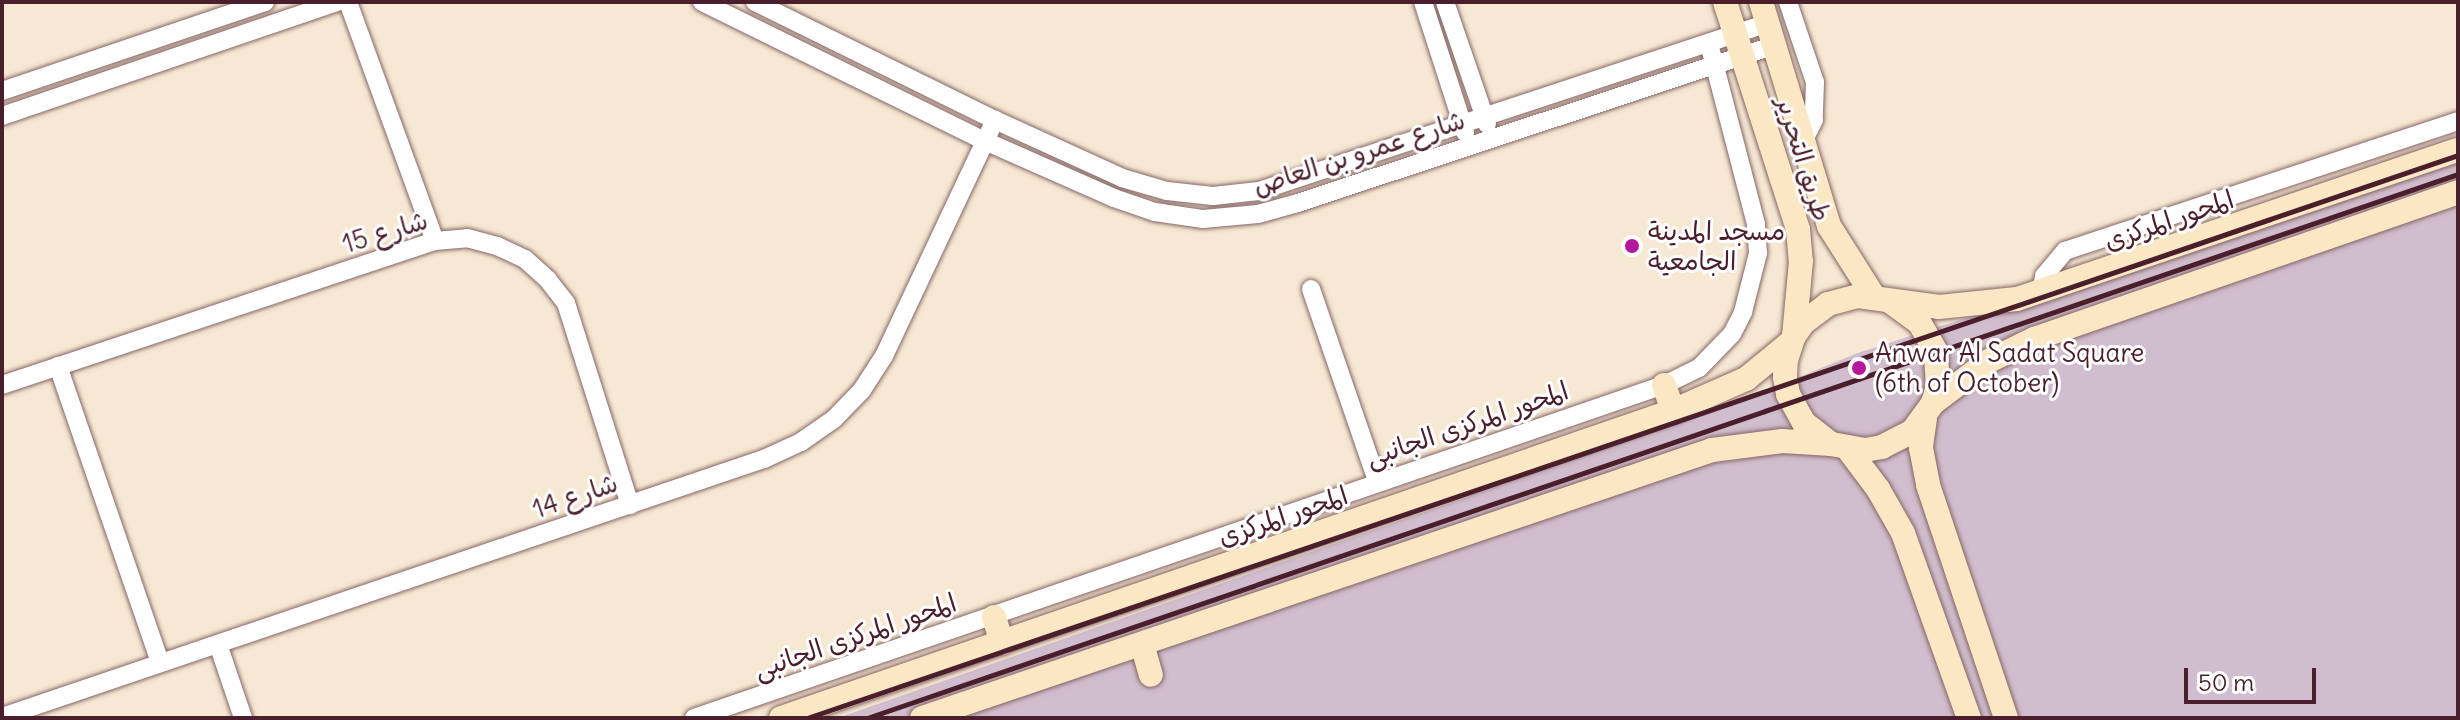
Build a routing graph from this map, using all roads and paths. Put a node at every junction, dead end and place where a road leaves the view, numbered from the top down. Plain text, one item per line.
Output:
1 (266, 2) edge
2 (337, 2) edge
3 (348, 2) edge
4 (702, 2) edge
5 (1423, 2) edge
6 (1445, 2) edge
7 (1725, 2) edge
8 (1788, 2) edge
9 (758, 3) edge
10 (293, 9) edge
11 (275, 23) junction
12 (1768, 24) edge
13 (749, 25) junction
14 (1709, 43) junction
15 (1739, 44) junction
16 (1716, 64) junction
17 (2, 91) edge
18 (2, 116) edge
19 (1485, 116) junction
20 (995, 120) junction
21 (2458, 121) edge
22 (1462, 124) junction
23 (1492, 138) junction
24 (985, 141) junction
25 (1802, 144) junction
26 (1470, 146) junction
27 (2458, 150) edge
28 (2458, 192) edge
29 (435, 241) junction
30 (1311, 289) dead end
31 (2041, 293) junction
32 (1882, 300) junction
33 (1792, 340) junction
34 (58, 366) junction
35 (2, 385) edge
36 (1664, 385) junction
37 (1929, 410) junction
38 (1673, 411) junction
39 (1840, 446) junction
40 (1377, 481) junction
41 (630, 505) junction
42 (994, 617) junction
43 (1002, 643) junction
44 (218, 644) junction
45 (1142, 644) junction
46 (160, 663) junction
47 (1151, 675) dead end
48 (1996, 716) edge
49 (2, 717) edge
50 (926, 717) edge
51 (243, 718) edge
52 (694, 718) edge
53 (781, 718) edge
54 (1969, 718) edge

1 - 11 street
1 - 17 street
2 - 10 street
3 - 29 street
4 - 13 street, شارع عمرو بن العاص
5 - 22 street
6 - 19 street
7 - 15 main road, طريق التحرير
8 - 25 street
9 - 13 street
9 - 20 street, شارع عمرو بن العاص
10 - 11 street
11 - 18 street
12 - 15 street, شارع عمرو بن العاص
12 - 25 main road, طريق التحرير
13 - 24 street, شارع عمرو بن العاص
14 - 15 street, شارع عمرو بن العاص
14 - 16 street, المحور المركزى الجانبى
14 - 19 street, شارع عمرو بن العاص
15 - 16 street, شارع عمرو بن العاص
15 - 33 main road, طريق التحرير
16 - 23 street, شارع عمرو بن العاص
16 - 36 street, المحور المركزى الجانبى
19 - 22 street, شارع عمرو بن العاص
19 - 23 street
20 - 22 street, شارع عمرو بن العاص
20 - 24 street, شارع 14
21 - 31 street
22 - 26 street
23 - 26 street, شارع عمرو بن العاص
24 - 26 street, شارع عمرو بن العاص
24 - 41 street, شارع 14
25 - 32 main road, طريق التحرير
27 - 31 main road, المحور المركزى
28 - 37 main road
29 - 34 street, شارع 15
29 - 41 street, شارع 15
30 - 40 street
31 - 32 main road, المحور المركزى
32 - 33 main road
32 - 37 main road
33 - 38 main road, المحور المركزى
33 - 39 main road
34 - 35 street, شارع 15
34 - 46 street
36 - 38 main road
36 - 40 street, المحور المركزى الجانبى
37 - 39 main road
37 - 48 main road
38 - 43 main road, المحور المركزى
39 - 45 main road
39 - 54 main road
40 - 42 street, المحور المركزى الجانبى
41 - 44 street, شارع 14
42 - 43 main road
42 - 52 street, المحور المركزى الجانبى
43 - 53 main road, المحور المركزى
44 - 46 street, شارع 14
44 - 51 street
45 - 47 main road
45 - 50 main road
46 - 49 street, شارع 14

